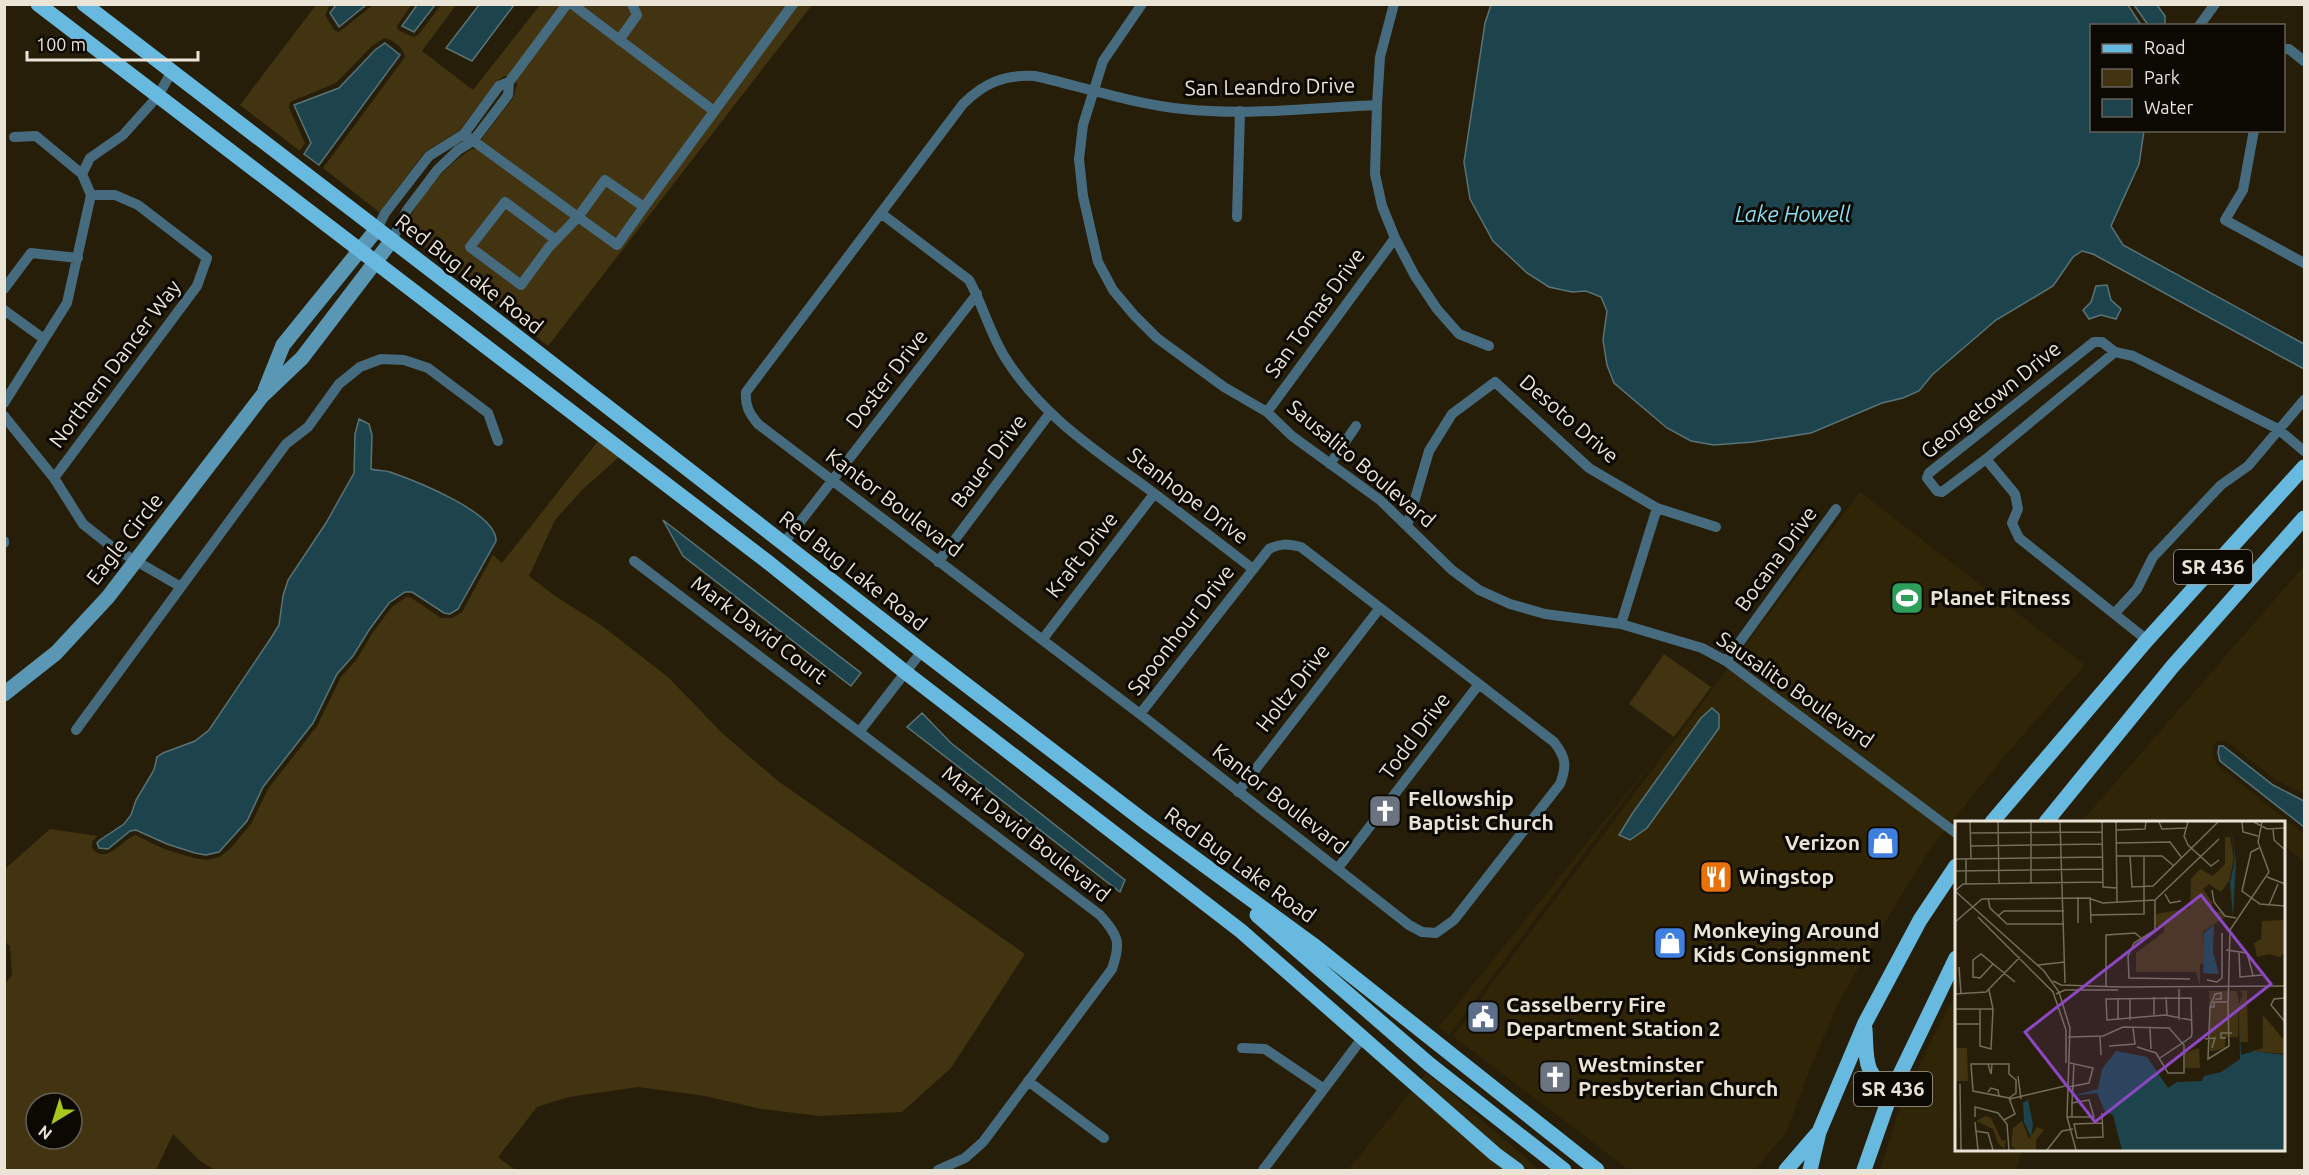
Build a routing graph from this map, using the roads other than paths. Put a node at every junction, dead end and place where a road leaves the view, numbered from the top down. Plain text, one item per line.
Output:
1 (38, 4) edge
2 (84, 4) edge
3 (567, 4) edge
4 (572, 4) edge
5 (632, 4) edge
6 (793, 4) edge
7 (1142, 4) edge
8 (1394, 4) edge
9 (2215, 4) edge
10 (2200, 24) edge
11 (620, 40) junction
12 (2285, 49) edge
13 (2304, 61) edge
14 (172, 71) junction
15 (509, 82) junction
16 (1093, 90) junction
17 (158, 96) junction
18 (1377, 105) junction
19 (714, 111) junction
20 (1240, 111) junction
21 (2254, 132) edge
22 (464, 134) junction
23 (14, 137) dead end
24 (473, 141) junction
25 (82, 174) junction
26 (91, 195) junction
27 (644, 207) junction
28 (882, 214) junction
29 (578, 217) junction
30 (1237, 217) dead end
31 (376, 229) junction
32 (1395, 238) junction
33 (392, 240) junction
34 (556, 240) junction
35 (359, 250) junction
36 (78, 258) junction
37 (374, 262) junction
38 (2304, 263) edge
39 (4, 289) edge
40 (977, 294) junction
41 (4, 310) edge
42 (44, 339) junction
43 (1489, 346) dead end
44 (2115, 352) junction
45 (262, 396) junction
46 (2304, 400) edge
47 (4, 403) edge
48 (1267, 412) junction
49 (1050, 413) junction
50 (4, 416) edge
51 (1356, 426) dead end
52 (2278, 429) junction
53 (498, 441) dead end
54 (2304, 451) edge
55 (1986, 459) junction
56 (1330, 464) junction
57 (2304, 467) edge
58 (647, 470) junction
59 (54, 478) junction
60 (833, 481) junction
61 (1154, 494) junction
62 (1657, 508) junction
63 (1836, 509) dead end
64 (2304, 518) edge
65 (1407, 526) junction
66 (1716, 527) dead end
67 (783, 544) junction
68 (135, 561) junction
69 (634, 561) dead end
70 (938, 562) junction
71 (1253, 569) junction
72 (181, 587) junction
73 (1379, 609) junction
74 (2115, 613) junction
75 (1621, 624) junction
76 (1042, 640) junction
77 (2147, 640) junction
78 (922, 651) junction
79 (1725, 661) junction
80 (905, 672) junction
81 (1479, 684) junction
82 (4, 694) edge
83 (1140, 714) junction
84 (76, 730) dead end
85 (860, 731) junction
86 (1238, 792) junction
87 (1144, 821) junction
88 (1993, 821) edge
89 (2047, 821) edge
90 (1955, 832) edge
91 (1338, 868) junction
92 (1955, 868) edge
93 (1436, 933) joint
94 (1955, 960) edge
95 (1865, 1023) junction
96 (1364, 1037) junction
97 (1242, 1048) dead end
98 (1028, 1081) junction
99 (1323, 1089) junction
100 (1892, 1093) junction
101 (1819, 1132) junction
102 (1104, 1138) dead end
103 (938, 1170) edge
104 (1263, 1170) edge
105 (1517, 1170) edge
106 (1564, 1170) edge
107 (1597, 1170) edge
108 (1786, 1170) edge
109 (1810, 1170) edge
110 (1864, 1170) edge

1 - 17 main road
2 - 14 main road, Red Bug Lake Road
3 - 15 street
4 - 11 street
5 - 11 street
6 - 19 street
7 - 16 street, Sausalito Boulevard
8 - 18 street
9 - 10 street
11 - 19 street
12 - 13 street
14 - 17 street
14 - 31 main road, Red Bug Lake Road
15 - 22 street
15 - 24 street
16 - 20 street, San Leandro Drive
16 - 28 street, Kantor Boulevard
16 - 48 street, Sausalito Boulevard
17 - 25 street
17 - 35 main road
18 - 20 street, San Leandro Drive
18 - 32 street
19 - 27 street
20 - 30 street
21 - 38 street
22 - 24 street
22 - 31 street
23 - 25 street
24 - 29 street
24 - 33 street
25 - 26 street
26 - 36 street
26 - 59 street, Northern Dancer Way
27 - 29 street
27 - 29 street
28 - 40 street, Stanhope Drive
28 - 60 street, Kantor Boulevard
29 - 34 street
31 - 33 main road, Red Bug Lake Road
31 - 35 street, Eagle Circle
32 - 43 street
32 - 48 street, San Tomas Drive
33 - 37 street, Eagle Circle
33 - 67 main road, Red Bug Lake Road
34 - 34 street
35 - 37 main road
35 - 45 street, Eagle Circle
36 - 39 street
36 - 42 street
37 - 45 street, Eagle Circle
37 - 58 main road
40 - 49 street, Stanhope Drive
40 - 60 street, Doster Drive
41 - 42 street
42 - 47 street
44 - 52 street, Georgetown Drive
44 - 55 street, Georgetown Drive
44 - 55 street, Georgetown Drive
45 - 68 street, Eagle Circle
46 - 52 street
48 - 56 street, Sausalito Boulevard
49 - 61 street, Stanhope Drive
49 - 70 street, Bauer Drive
50 - 59 street
51 - 56 street
52 - 54 street, Georgetown Drive
52 - 74 street
53 - 72 street
55 - 74 street, Georgetown Drive
56 - 65 street, Sausalito Boulevard
57 - 77 main road, SR 436
58 - 67 main road
58 - 80 main road
59 - 68 street
60 - 67 street, Doster Drive
60 - 70 street, Kantor Boulevard
61 - 71 street, Stanhope Drive
61 - 76 street, Kraft Drive
62 - 65 street, Desoto Drive
62 - 66 street, Desoto Drive
62 - 75 street
63 - 79 street, Bocana Drive
64 - 89 main road, SR 436
65 - 75 street, Sausalito Boulevard
67 - 78 main road, Red Bug Lake Road
68 - 72 street
68 - 82 street, Eagle Circle
69 - 85 street, Mark David Court
70 - 76 street, Kantor Boulevard
71 - 73 street, Stanhope Drive
71 - 83 street, Spoonhour Drive
72 - 84 street
73 - 81 street, Stanhope Drive
73 - 86 street, Holtz Drive
74 - 77 street, Georgetown Drive
75 - 79 street, Sausalito Boulevard
76 - 83 street, Kantor Boulevard
77 - 88 main road, SR 436
78 - 80 street
78 - 87 main road, Red Bug Lake Road
79 - 90 street, Sausalito Boulevard
80 - 85 street
80 - 96 main road
81 - 91 street, Todd Drive
81 - 93 street, Stanhope Drive
83 - 86 street, Kantor Boulevard
85 - 98 street, Mark David Boulevard
86 - 91 street, Kantor Boulevard
87 - 106 main road
87 - 107 main road, Red Bug Lake Road
91 - 93 street, Kantor Boulevard
92 - 95 main road, SR 436
94 - 100 main road, SR 436
95 - 100 main road
95 - 101 main road, SR 436
96 - 99 street
96 - 105 main road
97 - 99 street
98 - 102 street
98 - 103 street, Mark David Boulevard
99 - 104 street
100 - 110 main road, SR 436
101 - 108 main road
101 - 109 main road, SR 436

